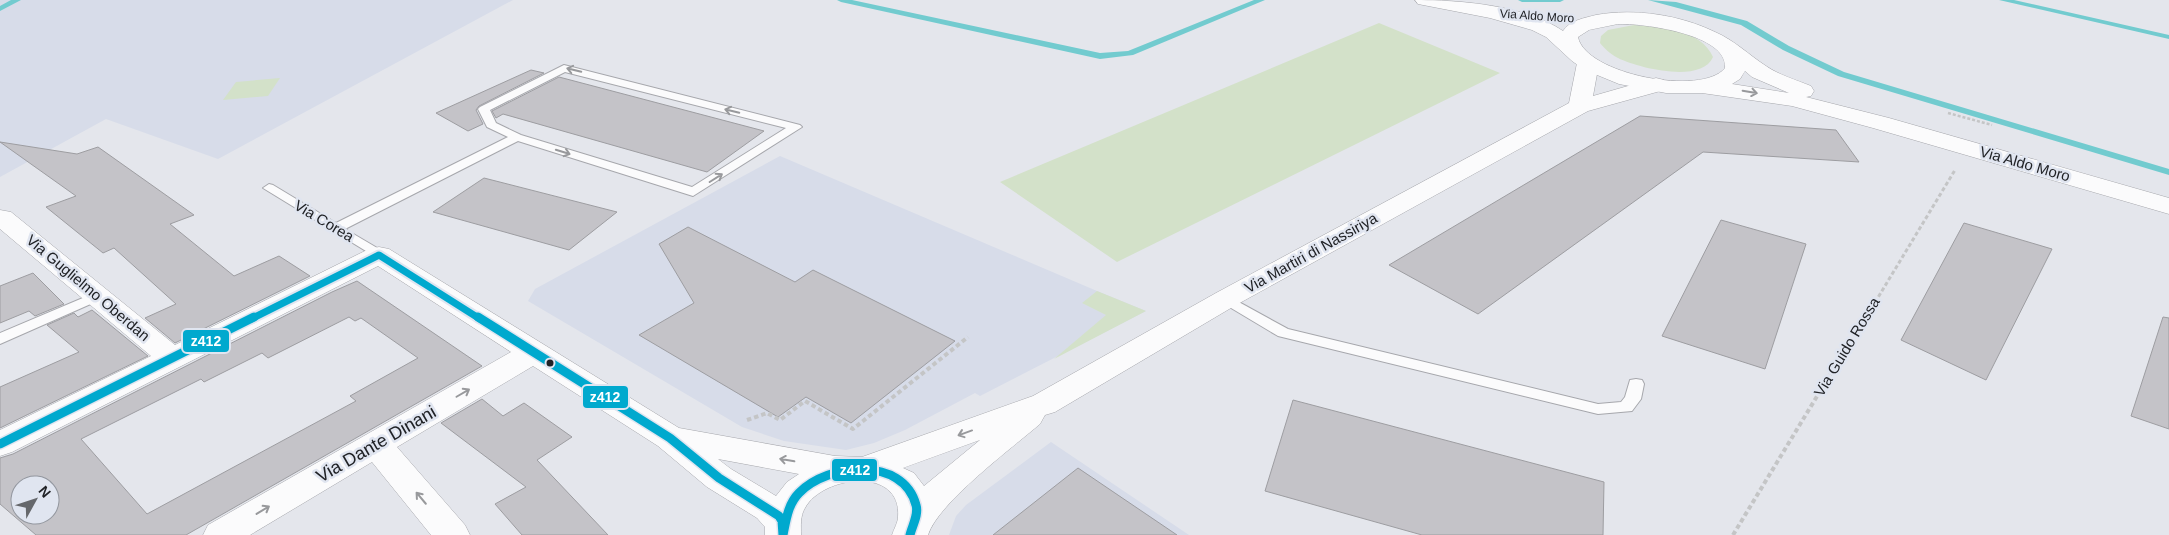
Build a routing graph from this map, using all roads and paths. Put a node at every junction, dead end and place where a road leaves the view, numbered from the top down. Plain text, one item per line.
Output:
1 (1425, 0) edge
2 (1477, 10) junction
3 (1598, 20) junction
4 (1728, 49) junction
5 (1581, 57) junction
6 (1656, 85) junction
7 (1702, 86) junction
8 (1580, 106) junction
9 (1881, 123) junction
10 (517, 137) junction
11 (1957, 167) dead end
12 (269, 188) dead end
13 (2169, 206) edge
14 (2, 217) dead end
15 (336, 228) junction
16 (379, 255) junction
17 (97, 296) junction
18 (1226, 299) junction
19 (968, 337) dead end
20 (0, 339) edge
21 (532, 353) junction
22 (173, 359) junction
23 (1636, 384) dead end
24 (1044, 404) junction
25 (670, 438) junction
26 (0, 444) edge
27 (376, 444) junction
28 (704, 446) junction
29 (858, 469) junction
30 (783, 528) edge
31 (911, 531) edge
32 (221, 535) edge
33 (452, 535) edge
34 (1733, 535) edge

1 - 2 street, Via Aldo Moro
2 - 3 street, Via Aldo Moro
2 - 5 street, Via Aldo Moro
3 - 4 street, Via Aldo Moro
3 - 5 street, Via Aldo Moro
4 - 7 street, Via Aldo Moro
4 - 9 street, Via Aldo Moro
5 - 6 street, Via Aldo Moro
5 - 8 street
6 - 7 street, Via Aldo Moro
6 - 8 street, Via Martiri di Nassiriya
7 -> 9 street, Via Aldo Moro
8 - 18 street, Via Martiri di Nassiriya
9 - 13 street, Via Aldo Moro
10 -> 10 lane
10 - 15 lane
11 - 34 path, Via Guido Rossa
12 - 15 lane, Via Corea
14 - 17 street, Via Guglielmo Oberdan
15 - 16 lane, Via Corea
16 - 21 street
16 - 22 street
17 - 20 lane
17 - 22 street, Via Guglielmo Oberdan
18 - 23 lane
18 - 24 street, Via Martiri di Nassiriya
19 - 28 path
21 - 25 street
27 -> 21 street, Via Dante Dinani
22 - 26 street
24 -> 29 street, Via Martiri di Nassiriya
24 - 31 street, Via Martiri di Nassiriya
25 - 28 street
25 - 30 street
32 -> 27 street, Via Dante Dinani
33 -> 27 street
29 -> 28 street
29 - 30 street, Via Martiri di Nassiriya
29 - 31 street

